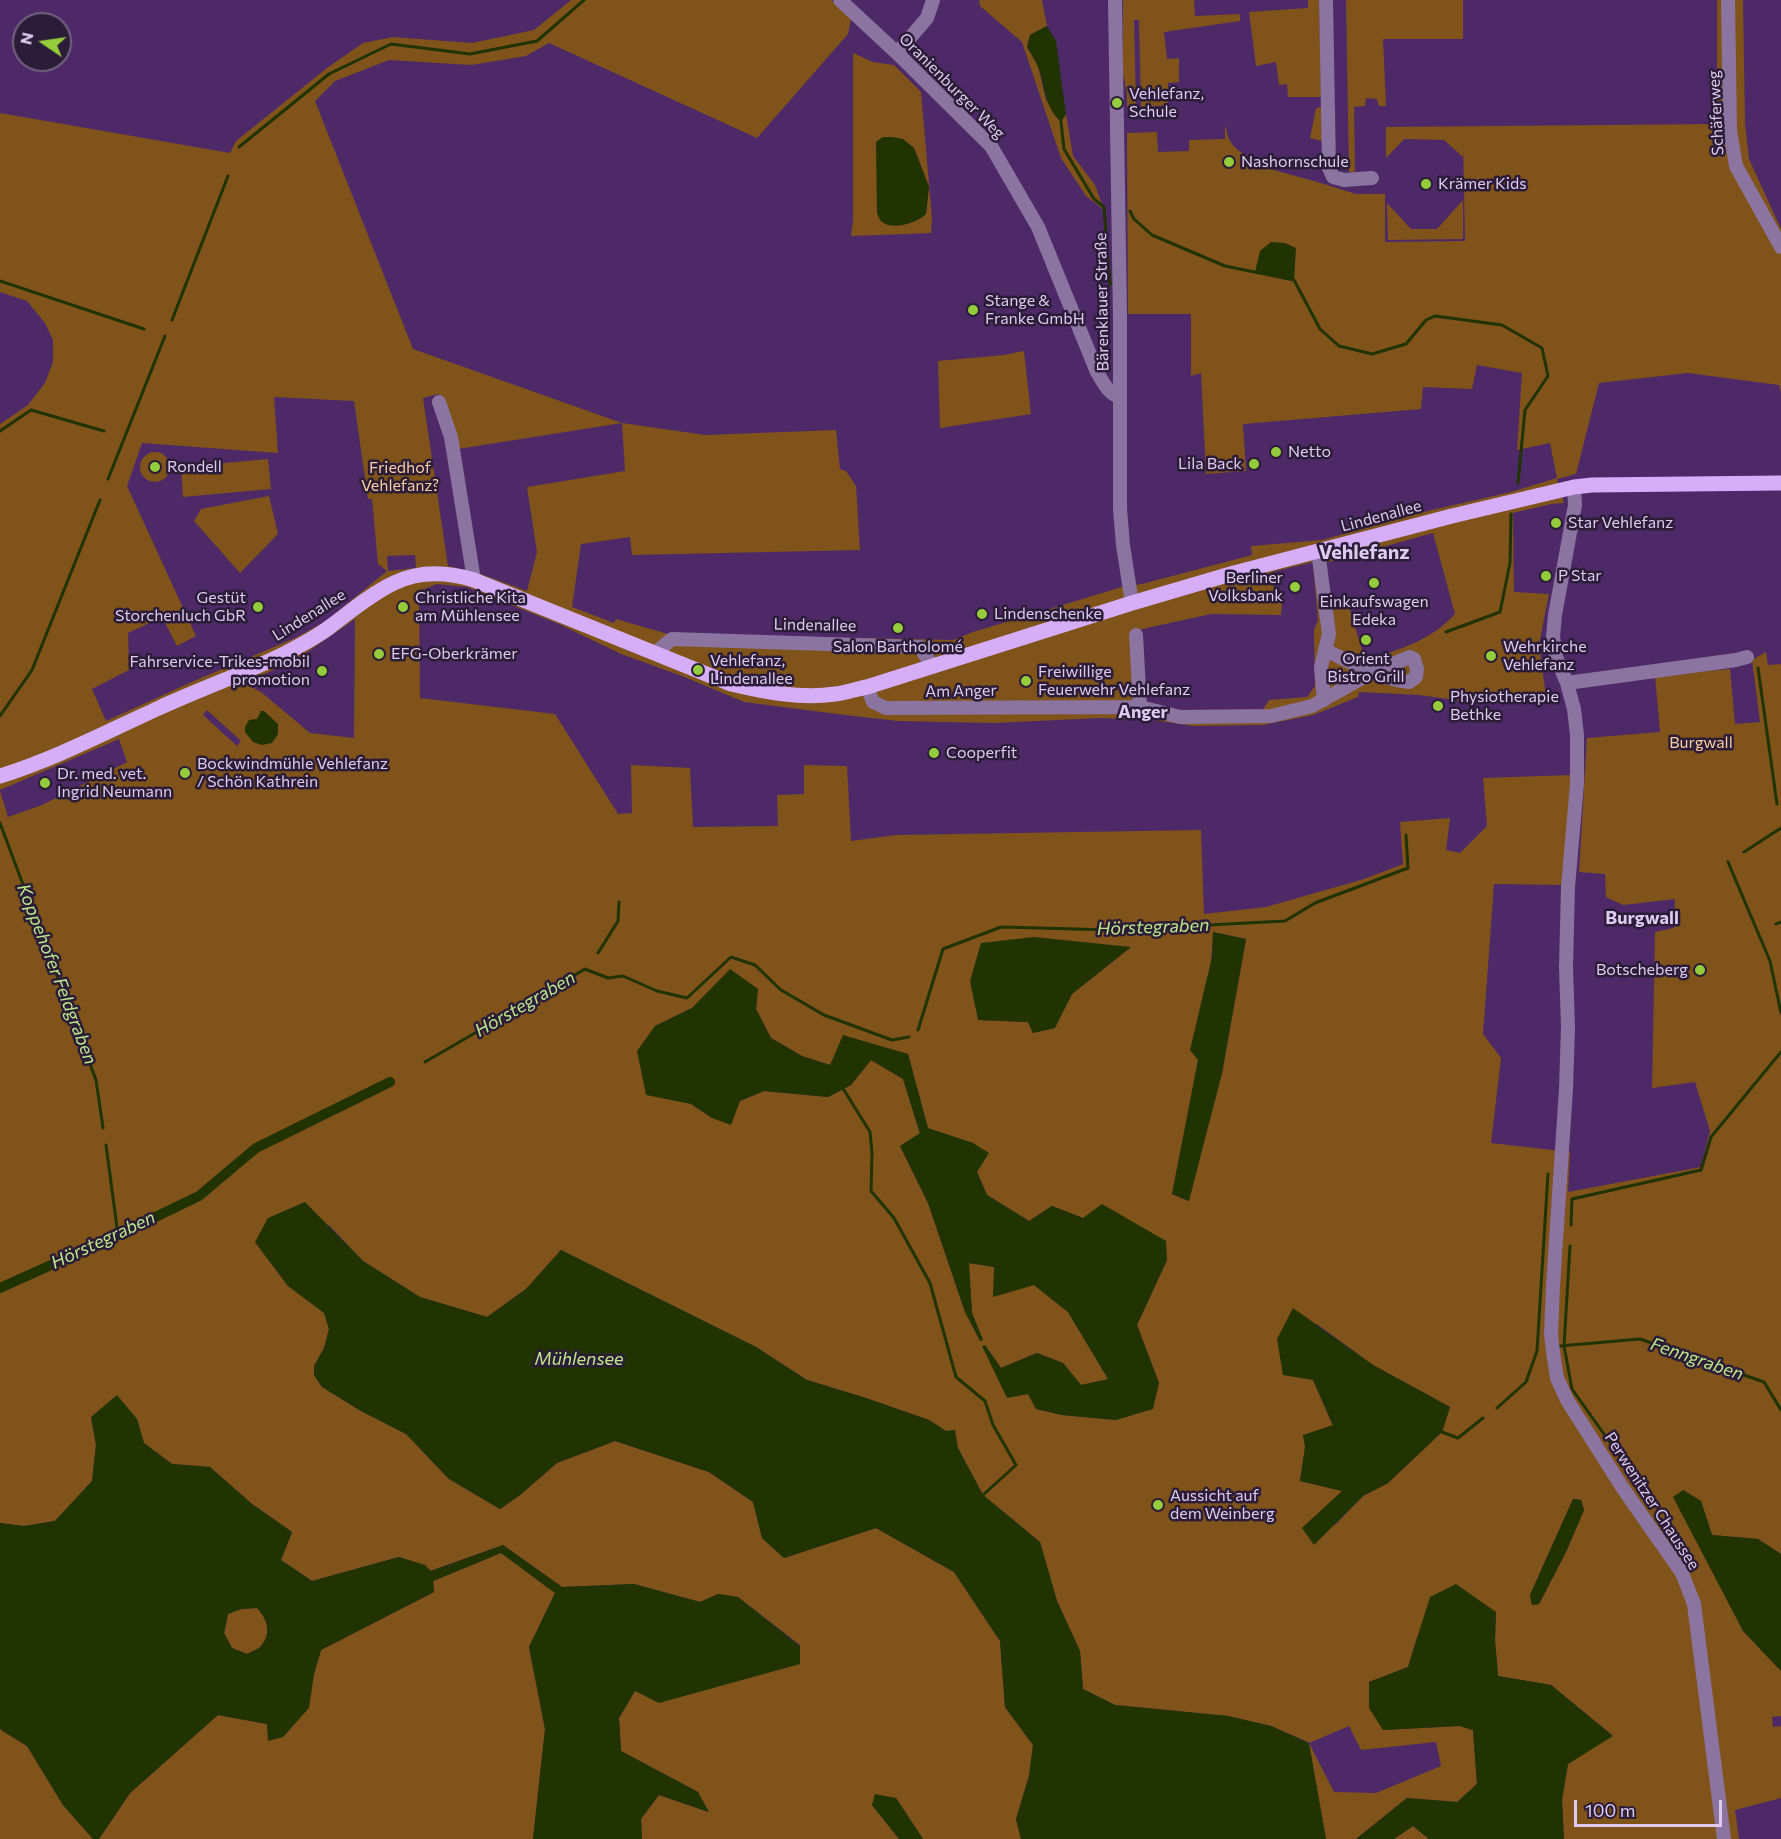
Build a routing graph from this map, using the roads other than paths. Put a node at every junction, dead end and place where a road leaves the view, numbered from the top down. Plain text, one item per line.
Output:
1 (840, 0) edge
2 (933, 0) edge
3 (1115, 0) edge
4 (1326, 0) edge
5 (1728, 0) edge
6 (897, 53) junction
7 (1372, 178) dead end
8 (1781, 247) edge
9 (1119, 397) junction
10 (439, 402) dead end
11 (1781, 483) edge
12 (1574, 487) junction
13 (1318, 551) junction
14 (474, 580) junction
15 (1132, 603) junction
16 (1136, 635) dead end
17 (1325, 650) junction
18 (656, 653) junction
19 (1747, 657) dead end
20 (933, 667) junction
21 (1567, 683) junction
22 (867, 687) junction
23 (1324, 700) junction
24 (1140, 707) junction
25 (0, 776) edge
26 (1724, 1839) edge

1 - 6 street, Oranienburger Weg
2 - 6 street
3 - 9 street, Bärenklauer Straße
4 - 7 street
5 - 8 street, Schäferweg
6 - 9 street, Oranienburger Weg
9 - 15 street, Bärenklauer Straße
10 - 14 street
11 - 12 main road, Lindenallee
12 - 13 main road, Lindenallee
12 - 21 street
13 - 15 main road, Lindenallee
13 - 17 street
14 - 18 main road, Lindenallee
14 - 25 main road, Lindenallee
15 - 20 main road, Lindenallee
16 - 24 street
17 - 23 street
17 - 23 street, Am Anger
18 - 20 street, Lindenallee
18 - 22 main road, Lindenallee
19 - 21 street
20 - 22 main road, Lindenallee
21 - 26 street, Perwenitzer Chaussee
22 - 24 street, Am Anger
23 - 24 street, Am Anger

